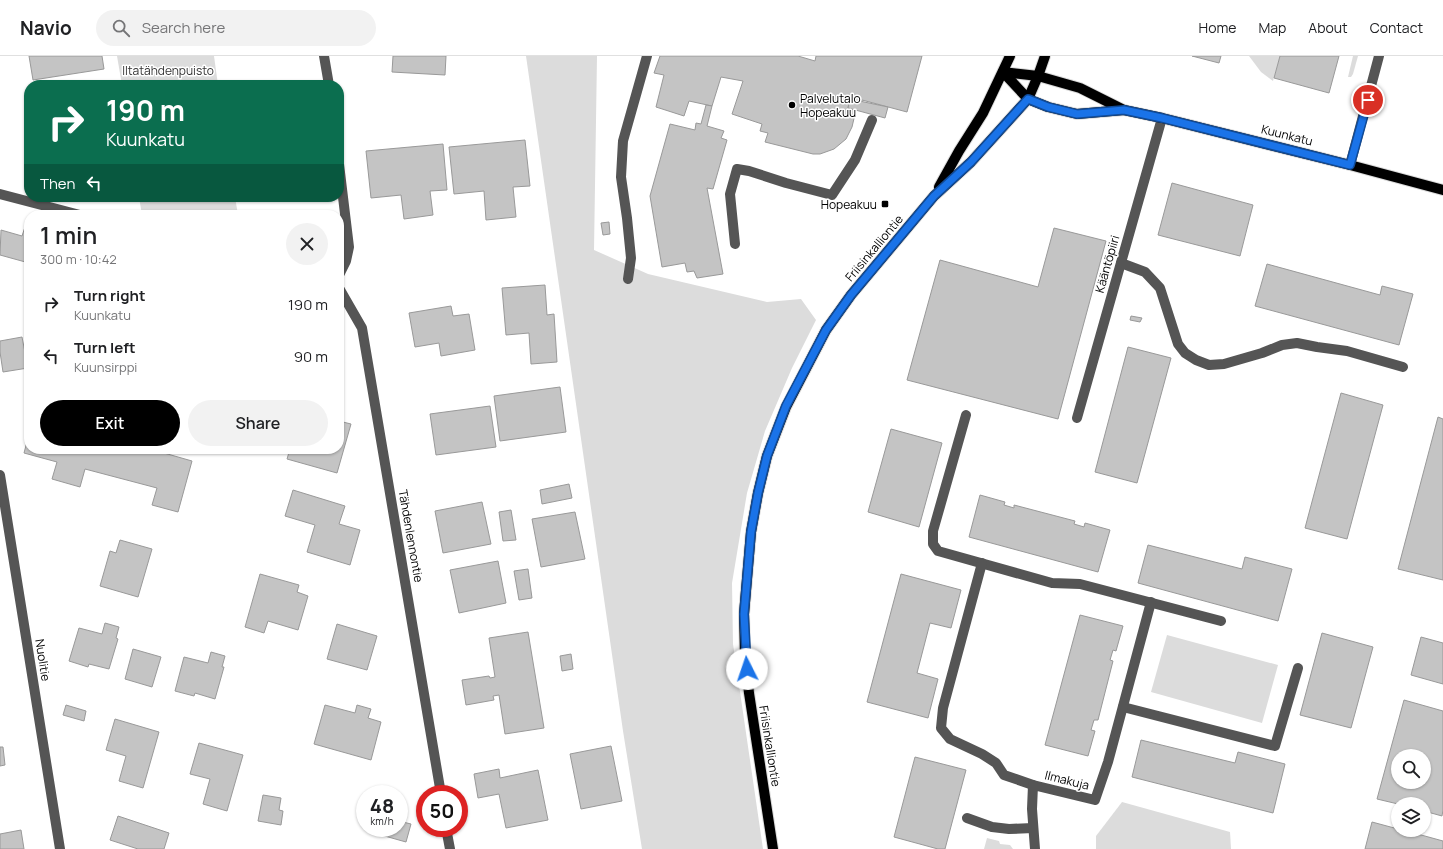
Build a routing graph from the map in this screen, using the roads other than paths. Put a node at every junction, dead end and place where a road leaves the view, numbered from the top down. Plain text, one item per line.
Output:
1 (324, 56) edge
2 (647, 56) edge
3 (1010, 56) edge
4 (1046, 56) edge
5 (1379, 56) edge
6 (1003, 72) junction
7 (1038, 76) junction
8 (328, 80) edge
9 (1028, 99) junction
10 (1124, 110) junction
11 (1162, 118) junction
12 (872, 120) dead end
13 (1350, 165) junction
14 (1443, 190) edge
15 (0, 194) edge
16 (934, 196) junction
17 (24, 200) edge
18 (30, 202) edge
19 (344, 202) edge
20 (61, 210) edge
21 (735, 244) dead end
22 (1121, 263) junction
23 (344, 265) edge
24 (628, 278) dead end
25 (344, 297) edge
26 (1403, 367) dead end
27 (966, 415) dead end
28 (1077, 418) dead end
29 (0, 475) edge
30 (982, 563) junction
31 (1151, 602) junction
32 (1221, 621) dead end
33 (1298, 668) dead end
34 (1123, 707) junction
35 (439, 785) edge
36 (1033, 785) junction
37 (967, 818) dead end
38 (1033, 828) junction
39 (448, 837) edge
40 (60, 849) edge
41 (450, 849) edge
42 (773, 849) edge
43 (1034, 849) edge

1 - 8 street
2 - 24 street
3 - 6 main road, Friisinkalliontie
4 - 7 main road, Friisinkalliontie
5 - 13 street
6 - 7 main road, Kuunkatu
6 - 9 main road, Kuunkatu
6 - 16 main road, Friisinkalliontie
7 - 9 main road, Friisinkalliontie
7 - 10 main road, Kuunkatu
9 - 10 main road, Kuunkatu
9 - 16 main road, Friisinkalliontie
10 - 11 main road, Kuunkatu
11 - 13 main road, Kuunkatu
11 - 22 street, Kääntöpiiri
12 - 21 street
13 - 14 main road, Kuunkatu
15 - 17 street
16 - 42 main road, Friisinkalliontie
18 - 20 street
19 - 23 street
22 - 26 street
22 - 28 street, Kääntöpiiri
25 - 35 street, Tähdenlennontie
27 - 30 street
29 - 40 street, Nuolitie
30 - 31 street
30 - 36 street, Ilmakuja
31 - 32 street
31 - 34 street
33 - 34 street
34 - 36 street, Ilmakuja
36 - 38 street, Ilmakuja
37 - 38 street
38 - 43 street, Ilmakuja
39 - 41 street

